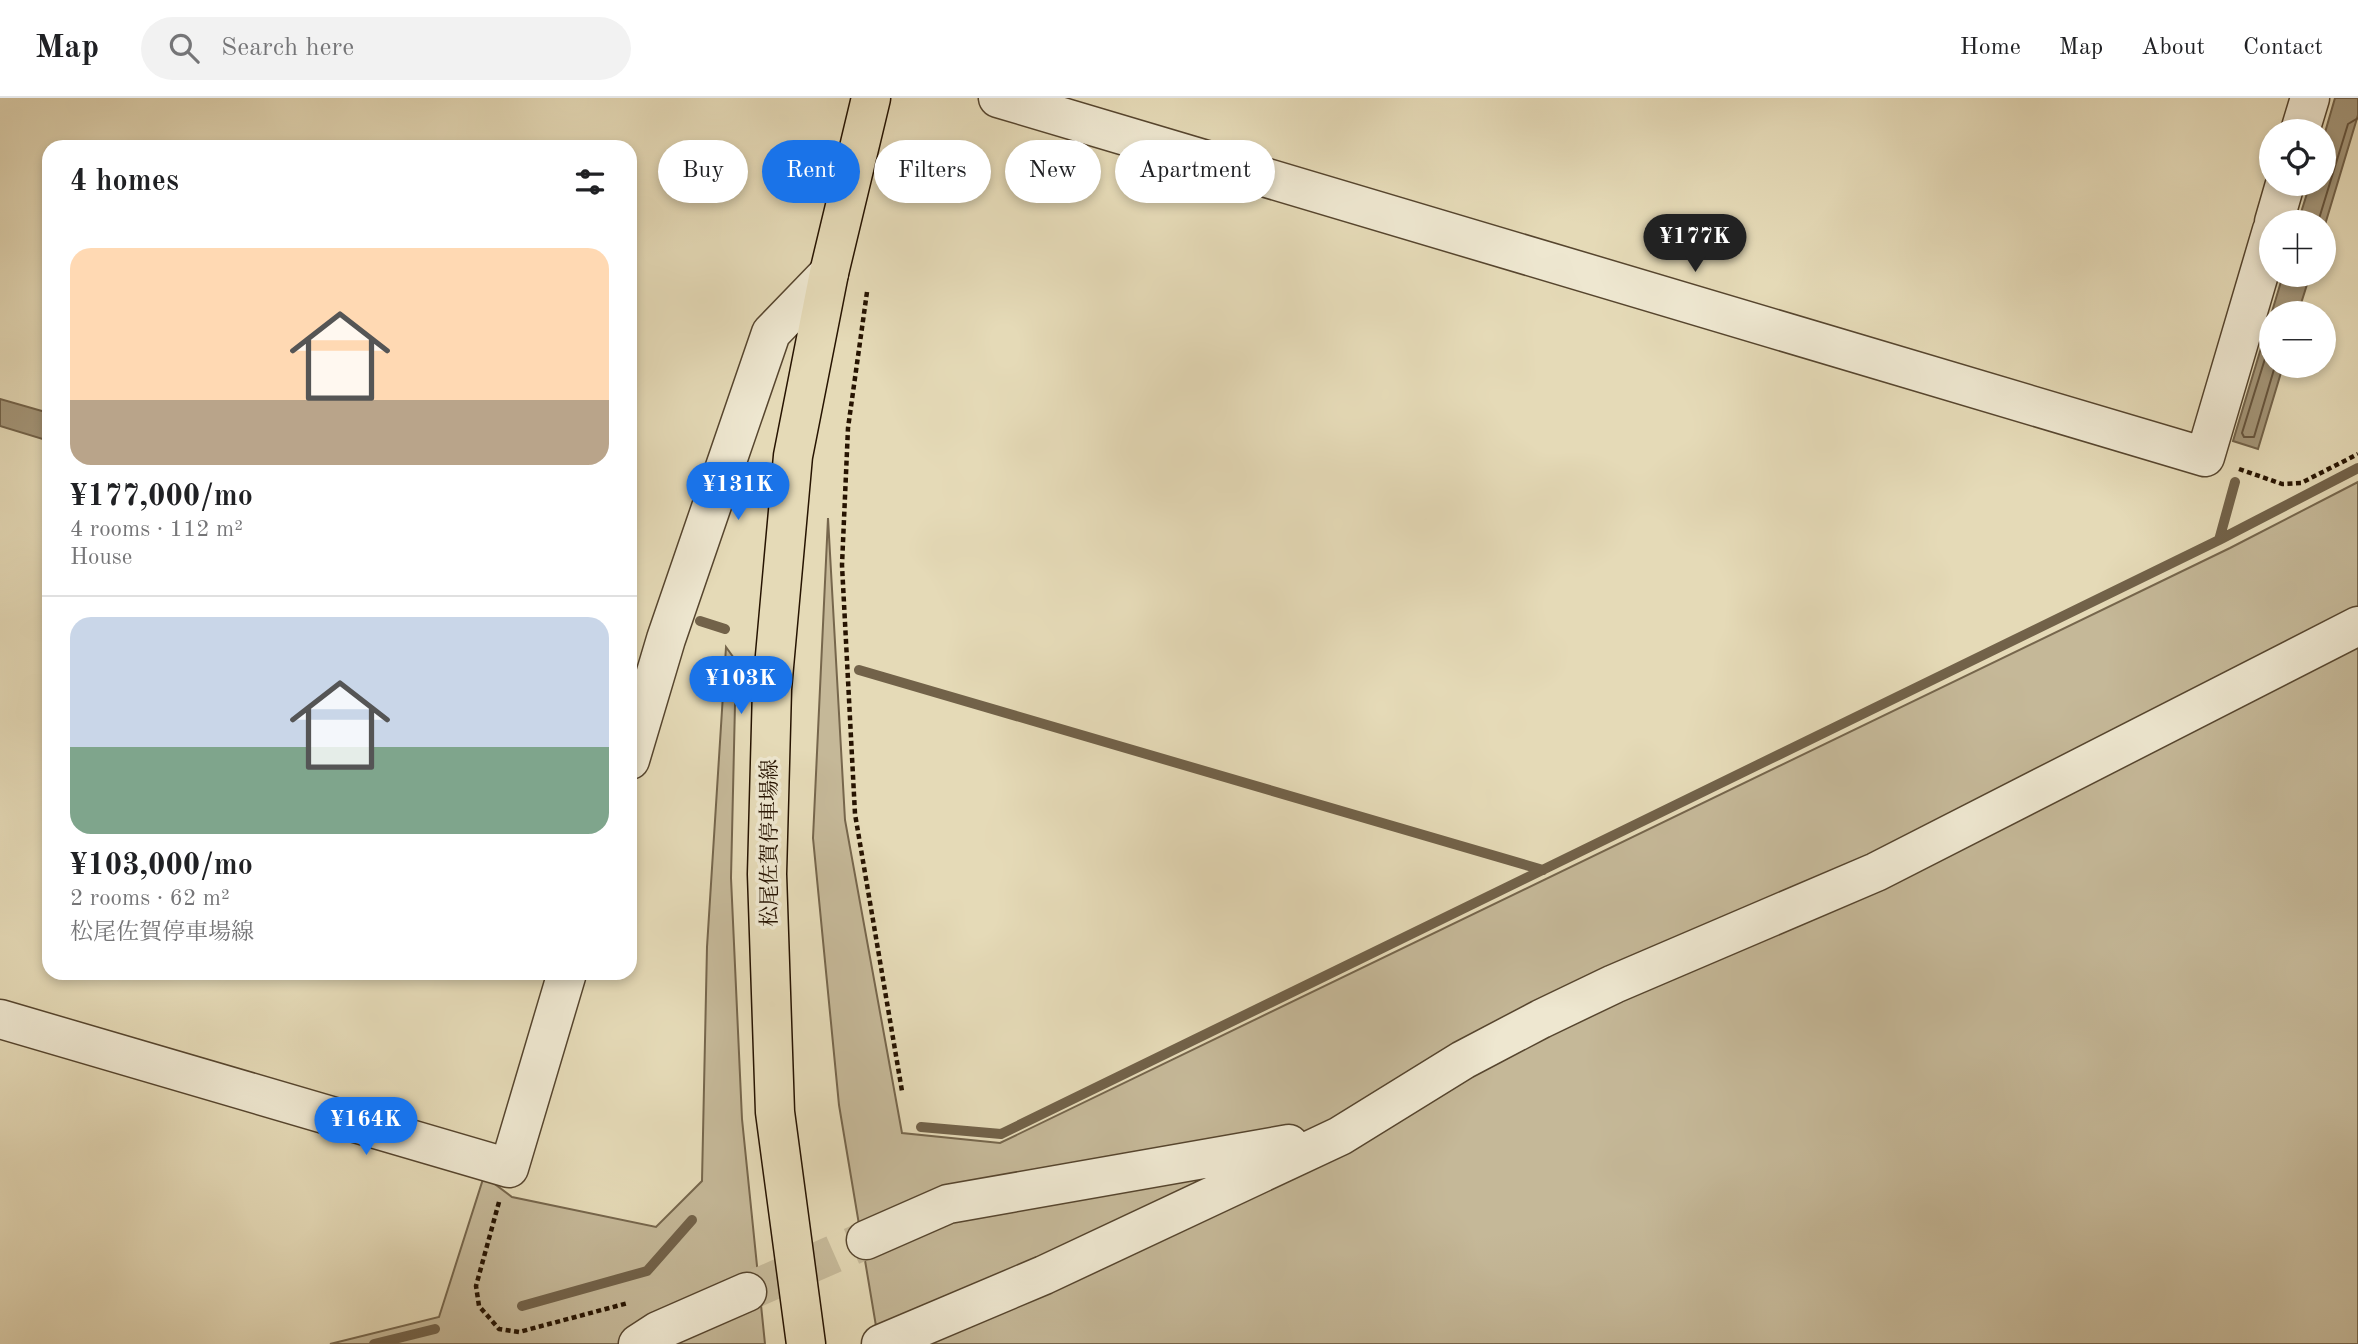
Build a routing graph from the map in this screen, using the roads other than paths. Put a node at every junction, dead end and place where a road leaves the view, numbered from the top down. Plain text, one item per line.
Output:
1 (872, 98) edge
2 (998, 98) edge
3 (2310, 98) edge
4 (2304, 119) edge
5 (830, 274) junction
6 (2259, 274) edge
7 (2358, 626) edge
8 (637, 736) edge
9 (565, 980) edge
10 (0, 1019) edge
11 (1340, 1136) junction
12 (866, 1240) tunnel mouth
13 (747, 1292) tunnel mouth
14 (638, 1344) edge
15 (806, 1344) edge
16 (881, 1344) edge

1 - 5 main road, 松尾佐賀停車場線
2 - 6 street
3 - 4 street
5 - 8 street
5 - 15 main road, 松尾佐賀停車場線
7 - 11 street
9 - 10 street
11 - 12 street
11 - 16 street
13 - 14 street

